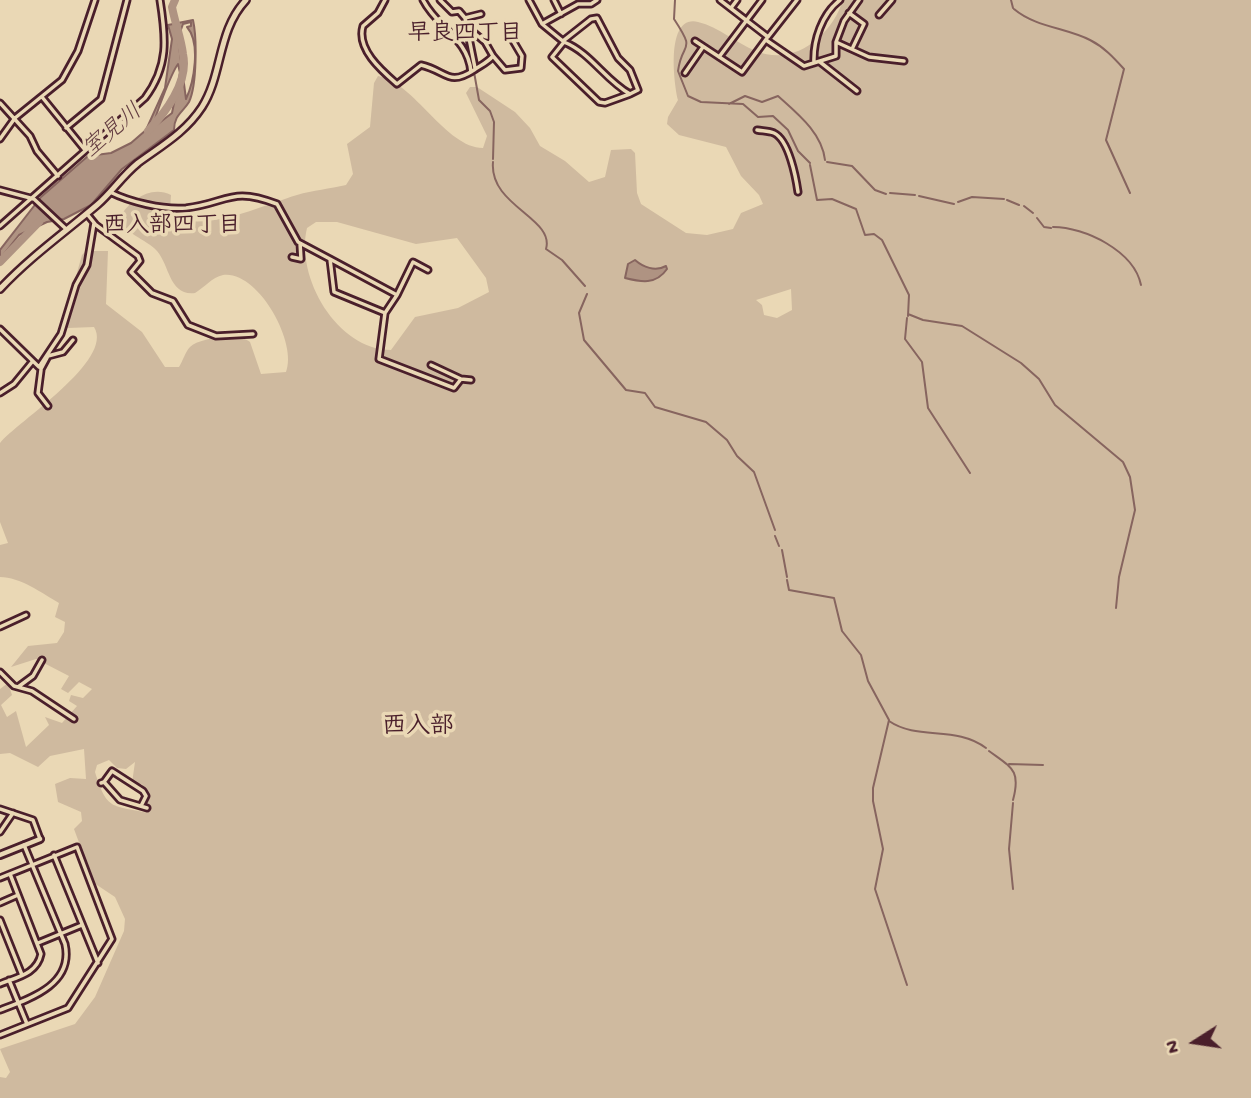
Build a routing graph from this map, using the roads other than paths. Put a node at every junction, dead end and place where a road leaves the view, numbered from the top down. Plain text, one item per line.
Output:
1 (95, 0) edge
2 (127, 0) edge
3 (160, 0) edge
4 (246, 0) edge
5 (385, 0) edge
6 (423, 0) edge
7 (440, 0) edge
8 (529, 0) edge
9 (554, 0) edge
10 (597, 0) edge
11 (720, 0) edge
12 (737, 0) edge
13 (762, 0) edge
14 (796, 0) edge
15 (841, 0) edge
16 (859, 0) edge
17 (892, 0) edge
18 (579, 2) edge
19 (731, 8) junction
20 (849, 13) junction
21 (481, 14) dead end
22 (561, 14) junction
23 (879, 15) dead end
24 (465, 18) junction
25 (747, 20) junction
26 (542, 24) junction
27 (466, 26) junction
28 (767, 38) junction
29 (512, 39) dead end
30 (564, 41) junction
31 (695, 41) dead end
32 (836, 42) junction
33 (703, 47) junction
34 (853, 47) junction
35 (493, 56) junction
36 (719, 57) junction
37 (904, 61) dead end
38 (820, 62) junction
39 (814, 63) junction
40 (473, 70) junction
41 (685, 73) dead end
42 (857, 91) dead end
43 (630, 94) junction
44 (41, 97) junction
45 (1, 105) edge
46 (15, 118) junction
47 (66, 128) junction
48 (757, 130) dead end
49 (0, 139) edge
50 (85, 150) junction
51 (58, 176) junction
52 (0, 190) edge
53 (110, 192) junction
54 (798, 192) dead end
55 (32, 198) junction
56 (86, 214) junction
57 (94, 223) junction
58 (0, 226) edge
59 (64, 227) junction
60 (300, 243) junction
61 (292, 257) dead end
62 (330, 259) junction
63 (428, 270) dead end
64 (0, 289) edge
65 (397, 295) junction
66 (385, 313) junction
67 (0, 329) edge
68 (253, 334) dead end
69 (73, 340) dead end
70 (32, 362) junction
71 (431, 365) dead end
72 (40, 368) junction
73 (461, 379) junction
74 (471, 380) dead end
75 (0, 393) edge
76 (48, 405) dead end
77 (26, 615) dead end
78 (0, 627) edge
79 (42, 660) dead end
80 (0, 672) edge
81 (18, 687) junction
82 (74, 719) dead end
83 (141, 806) junction
84 (148, 808) dead end
85 (0, 809) edge
86 (13, 813) junction
87 (0, 832) edge
88 (40, 839) joint
89 (24, 845) junction
90 (0, 855) edge
91 (54, 855) junction
92 (33, 864) junction
93 (10, 874) junction
94 (0, 878) edge
95 (18, 895) junction
96 (0, 903) edge
97 (0, 920) edge
98 (82, 925) junction
99 (61, 933) junction
100 (38, 943) junction
101 (98, 963) junction
102 (22, 975) junction
103 (9, 980) junction
104 (0, 984) edge
105 (18, 1003) junction
106 (0, 1010) edge
107 (27, 1025) junction
108 (0, 1035) edge

1 - 44 street
2 - 47 street
3 - 50 street
4 - 53 main road
5 - 40 street
6 - 40 street
7 - 24 street
8 - 26 street
9 - 22 street
10 - 18 street
11 - 19 street
12 - 19 street
13 - 25 street
14 - 28 street
15 - 39 street
16 - 20 street
17 - 23 street
18 - 22 street
19 - 25 street
20 - 32 street
20 - 34 street
21 - 24 street
22 - 26 street
24 - 27 street
25 - 28 street
25 - 36 street
26 - 30 street
27 - 35 street
27 - 40 street
28 - 36 street
28 - 39 street
29 - 35 street
30 - 43 street
30 - 43 street
30 - 43 street
31 - 33 street
32 - 34 street
32 - 38 street
33 - 36 street
33 - 41 street
34 - 37 street
35 - 40 street
38 - 39 street
38 - 42 street
44 - 46 street
44 - 47 street
45 - 46 street
46 - 49 street
46 - 51 street
47 - 50 street
48 - 54 street
50 - 51 street
51 - 55 street
52 - 55 street
53 - 56 main road
53 - 60 street
55 - 58 street
55 - 59 street
56 - 57 street
56 - 59 main road
57 - 68 street
57 - 72 street
59 - 64 main road
60 - 61 street
60 - 62 street
62 - 65 street
62 - 66 street
63 - 65 street
65 - 66 street
66 - 73 street
67 - 70 street
69 - 72 street
70 - 72 street
70 - 75 street
71 - 73 street
72 - 76 street
73 - 74 street
77 - 78 street
79 - 81 street
80 - 81 street
81 - 82 street
83 - 83 street
83 - 84 street
85 - 86 street
86 - 87 street
86 - 88 street
88 - 89 street
89 - 90 street
89 - 92 street
91 - 92 street
91 - 98 street
91 - 101 street
92 - 93 street
92 - 99 street
93 - 94 street
93 - 95 street
95 - 96 street
95 - 100 street
97 - 102 street
98 - 99 street
98 - 101 street
99 - 100 street
99 - 105 street
100 - 102 street
101 - 107 street
102 - 103 street
103 - 104 street
103 - 105 street
105 - 106 street
105 - 107 street
107 - 108 street

